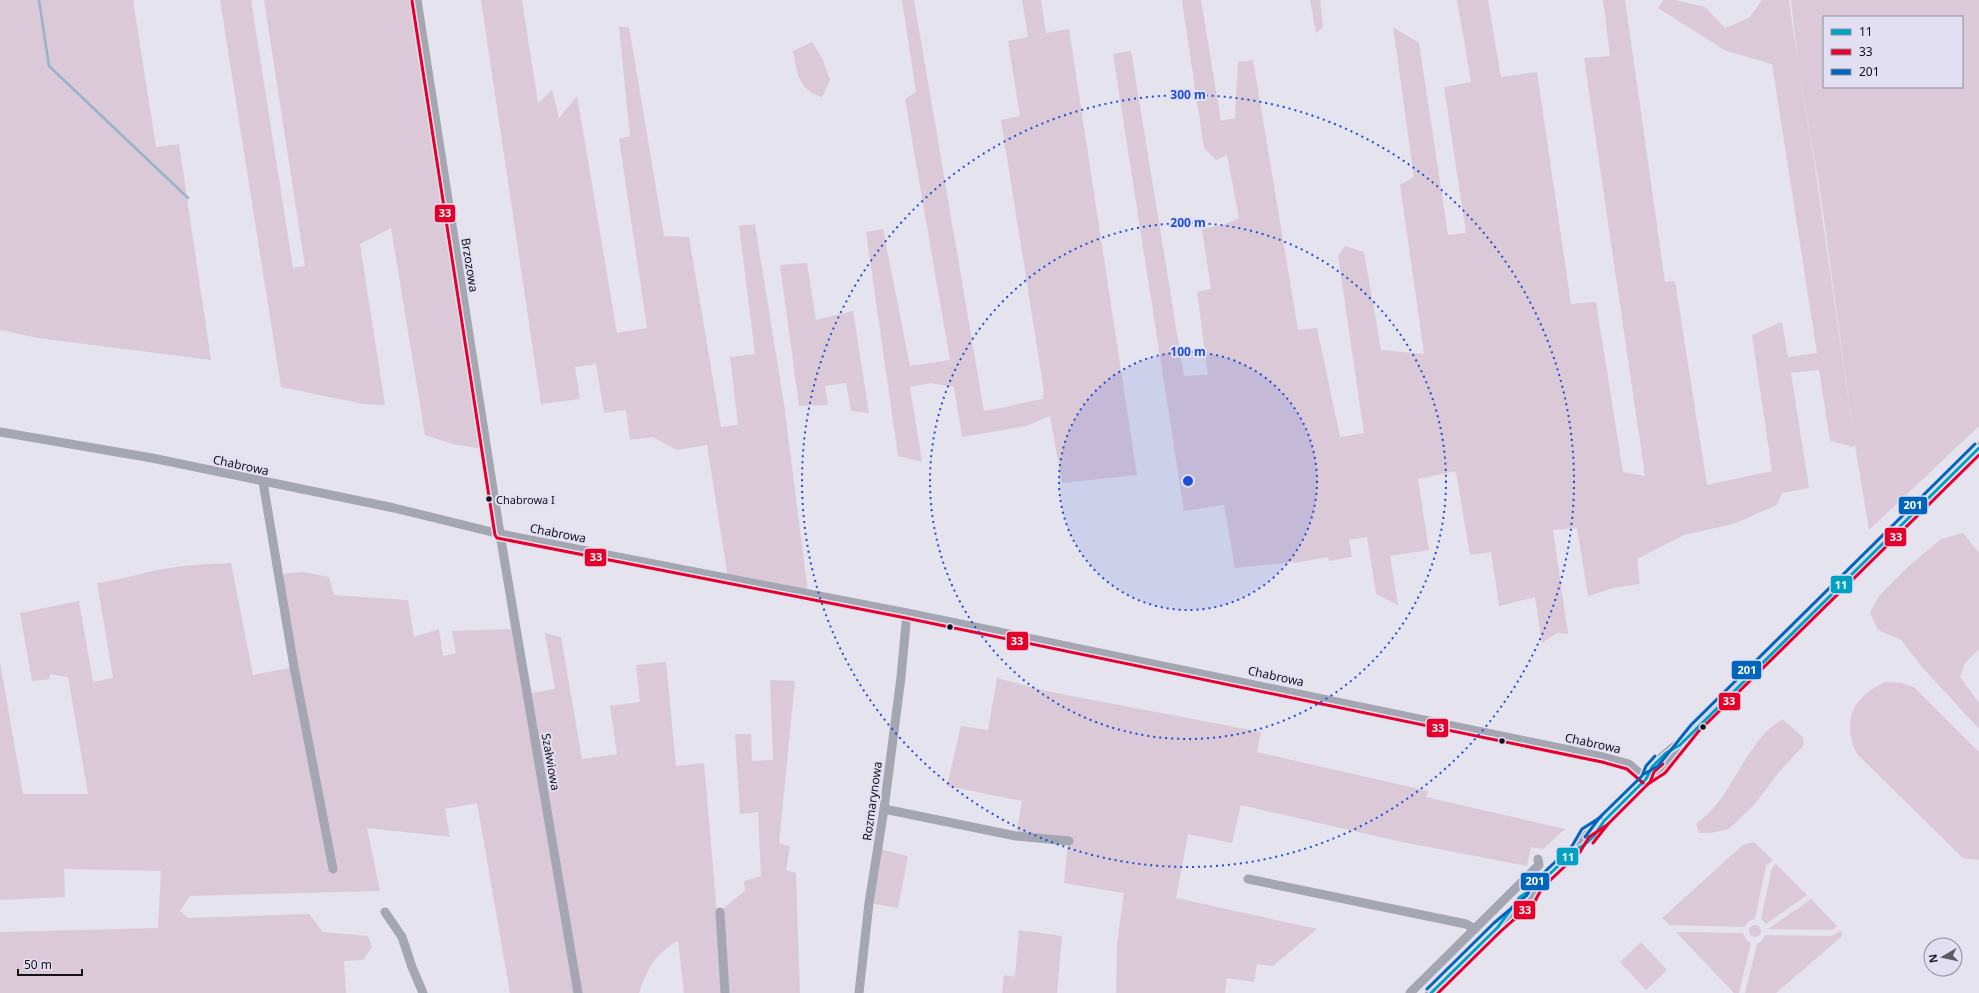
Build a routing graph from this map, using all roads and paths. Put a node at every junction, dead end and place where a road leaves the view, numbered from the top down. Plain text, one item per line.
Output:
1 (417, 0) edge
2 (0, 432) edge
3 (1979, 448) edge
4 (263, 482) junction
5 (500, 534) junction
6 (907, 613) junction
7 (1646, 780) junction
8 (884, 809) junction
9 (1068, 841) dead end
10 (1538, 859) dead end
11 (333, 869) dead end
12 (1248, 879) dead end
13 (385, 912) dead end
14 (720, 912) dead end
15 (1475, 929) junction
16 (423, 993) edge
17 (578, 993) edge
18 (725, 993) edge
19 (859, 993) edge
20 (1410, 993) edge
21 (1431, 993) edge

1 - 5 street, Brzozowa
2 - 4 street, Chabrowa
3 - 7 main road
4 - 5 street, Chabrowa
4 - 11 street
5 - 6 street, Chabrowa
5 - 17 street, Szałwiowa
6 - 7 street, Chabrowa
6 - 8 street, Rozmarynowa
7 - 21 main road
8 - 9 street
8 - 19 street, Rozmarynowa
10 - 15 street
12 - 15 street
13 - 16 street
14 - 18 street
15 - 20 street

